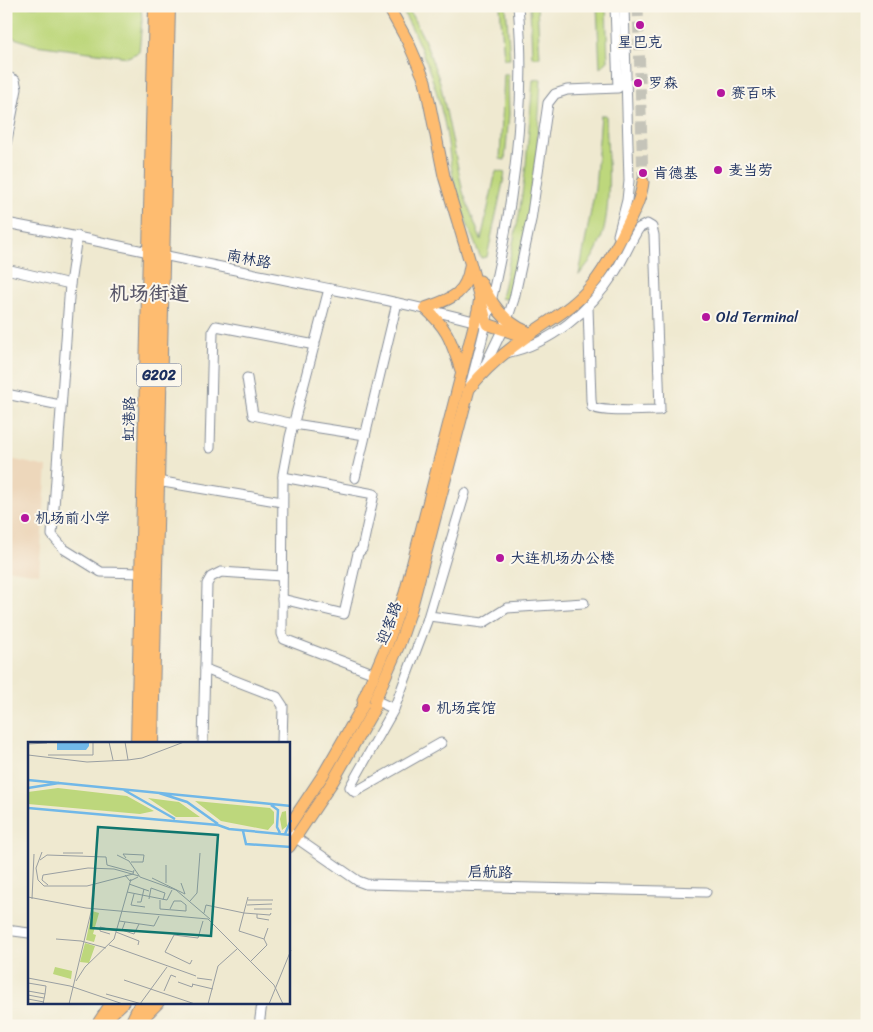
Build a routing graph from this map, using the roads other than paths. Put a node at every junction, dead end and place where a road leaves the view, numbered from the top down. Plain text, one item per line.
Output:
1 (156, 6) edge
2 (168, 6) edge
3 (388, 6) edge
4 (518, 6) edge
5 (615, 6) edge
6 (624, 6) edge
7 (6, 76) edge
8 (6, 145) edge
9 (643, 182) tunnel mouth
10 (6, 223) edge
11 (76, 236) junction
12 (614, 250) junction
13 (156, 254) junction
14 (470, 262) junction
15 (6, 269) edge
16 (70, 284) junction
17 (329, 289) junction
18 (485, 299) junction
19 (397, 303) junction
20 (588, 307) junction
21 (425, 308) junction
22 (481, 323) junction
23 (505, 325) junction
24 (528, 335) junction
25 (315, 345) junction
26 (505, 353) junction
27 (462, 372) junction
28 (482, 373) junction
29 (247, 378) dead end
30 (469, 389) junction
31 (6, 394) edge
32 (60, 405) junction
33 (294, 424) junction
34 (365, 435) junction
35 (210, 448) dead end
36 (283, 477) junction
37 (355, 478) dead end
38 (157, 481) junction
39 (465, 493) dead end
40 (282, 502) junction
41 (142, 573) junction
42 (282, 576) junction
43 (282, 599) junction
44 (584, 603) dead end
45 (429, 616) junction
46 (205, 669) junction
47 (375, 674) junction
48 (375, 700) junction
49 (394, 709) junction
50 (138, 742) edge
51 (151, 742) edge
52 (203, 742) edge
53 (282, 742) edge
54 (440, 744) dead end
55 (290, 824) edge
56 (291, 839) edge
57 (706, 892) dead end
58 (6, 930) edge
59 (28, 933) edge
60 (112, 1004) edge
61 (122, 1004) edge
62 (142, 1004) edge
63 (157, 1004) edge
64 (262, 1004) edge
65 (98, 1026) edge
66 (131, 1026) edge
67 (135, 1026) edge
68 (259, 1026) edge

1 - 13 highway, 虹港路 / G202
2 - 13 highway, 虹港路 / G202
3 - 14 main road
4 - 18 street
5 - 23 street
6 - 12 street
7 - 8 street
9 - 12 main road
10 - 11 street, 南林路
11 - 13 street, 南林路
11 - 16 street
12 - 24 main road
13 - 17 street, 南林路
13 - 38 highway, 虹港路 / G202
13 - 41 highway, 虹港路 / G202
14 - 18 main road
14 - 21 main road
15 - 16 street
16 - 32 street
17 - 19 street, 南林路
17 - 25 street
18 - 22 main road
18 - 23 main road
19 - 21 street, 南林路
19 - 34 street
20 - 20 street
20 - 26 street
21 - 22 street, 南林路
21 - 27 main road
22 - 23 main road
22 - 27 main road, 迎客路
22 - 30 street
23 - 24 main road
23 - 28 street
24 - 26 main road
25 - 33 street
25 - 35 street
26 - 28 main road
27 - 47 main road, 迎客路
28 - 30 main road
29 - 33 street
30 - 48 main road, 迎客路
31 - 32 street
32 - 41 street
33 - 34 street
33 - 36 street
34 - 37 street
36 - 40 street
36 - 43 street
38 - 40 street
38 - 51 highway, 虹港路 / G202
39 - 45 street
40 - 42 street
41 - 50 highway, 虹港路 / G202
42 - 43 street
42 - 46 street
43 - 47 street
44 - 45 street
45 - 49 street
46 - 52 street
46 - 53 street
47 - 55 main road, 迎客路
48 - 49 street
48 - 56 main road, 迎客路
49 - 54 street
56 - 57 street, 启航路
58 - 59 street
60 - 65 highway
61 - 65 main road
62 - 66 highway
63 - 67 main road
64 - 68 street

